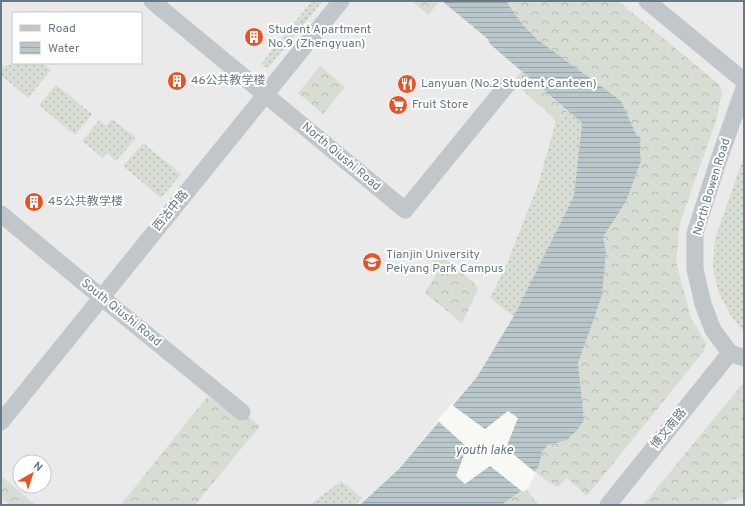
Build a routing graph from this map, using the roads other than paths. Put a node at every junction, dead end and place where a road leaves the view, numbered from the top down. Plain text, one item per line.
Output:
1 (152, 1) edge
2 (341, 1) edge
3 (647, 1) edge
4 (744, 81) edge
5 (506, 84) dead end
6 (744, 88) edge
7 (265, 94) junction
8 (1, 214) edge
9 (101, 298) junction
10 (737, 356) edge
11 (242, 412) dead end
12 (1, 422) edge
13 (608, 505) edge

1 - 7 street, North Qiushi Road
2 - 7 street, 西沽中路
3 - 4 street
5 - 7 street, North Qiushi Road
6 - 10 street, North Bowen Road
7 - 9 street, 西沽中路
8 - 9 street, South Qiushi Road
9 - 11 street, South Qiushi Road
9 - 12 street, 西沽中路
10 - 13 street, 博文南路

